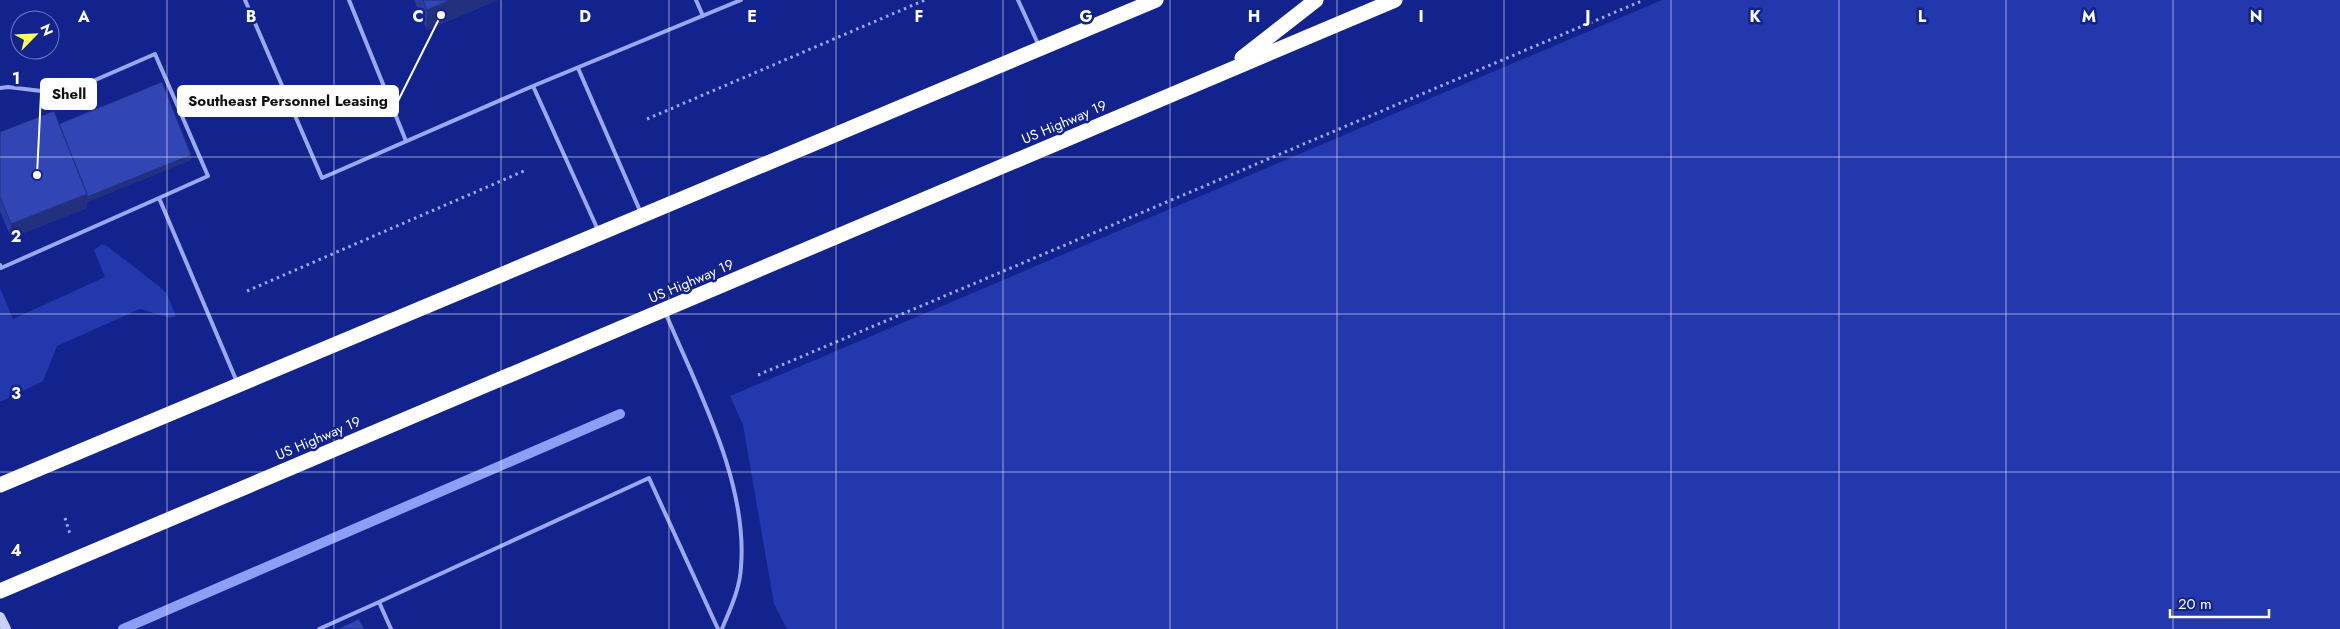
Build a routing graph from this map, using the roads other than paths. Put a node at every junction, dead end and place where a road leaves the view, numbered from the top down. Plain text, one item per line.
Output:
1 (245, 0) edge
2 (349, 0) edge
3 (696, 0) edge
4 (742, 0) edge
5 (1018, 0) edge
6 (1156, 0) edge
7 (1316, 0) edge
8 (1394, 0) edge
9 (703, 16) junction
10 (1041, 50) junction
11 (578, 68) junction
12 (1225, 72) junction
13 (533, 86) junction
14 (0, 88) edge
15 (406, 141) junction
16 (159, 198) junction
17 (642, 215) junction
18 (599, 233) junction
19 (0, 265) edge
20 (664, 310) junction
21 (238, 384) junction
22 (0, 485) edge
23 (0, 591) edge
24 (379, 602) junction
25 (0, 617) edge
26 (6, 629) edge
27 (319, 629) edge
28 (391, 629) edge
29 (718, 629) edge
30 (722, 629) edge

1 - 15 lane
2 - 15 lane
3 - 9 lane
4 - 9 lane
5 - 10 lane
6 - 10 highway
7 - 12 highway
8 - 12 highway, US Highway 19
9 - 11 lane
10 - 17 highway
11 - 13 lane
11 - 17 lane
12 - 20 highway, US Highway 19
13 - 15 lane
13 - 18 lane
14 - 16 lane
16 - 19 lane
16 - 21 lane
17 - 18 highway
18 - 21 highway
20 - 23 highway, US Highway 19
20 - 30 lane
21 - 22 highway
24 - 27 lane
24 - 28 lane
24 - 29 lane
25 - 26 street

